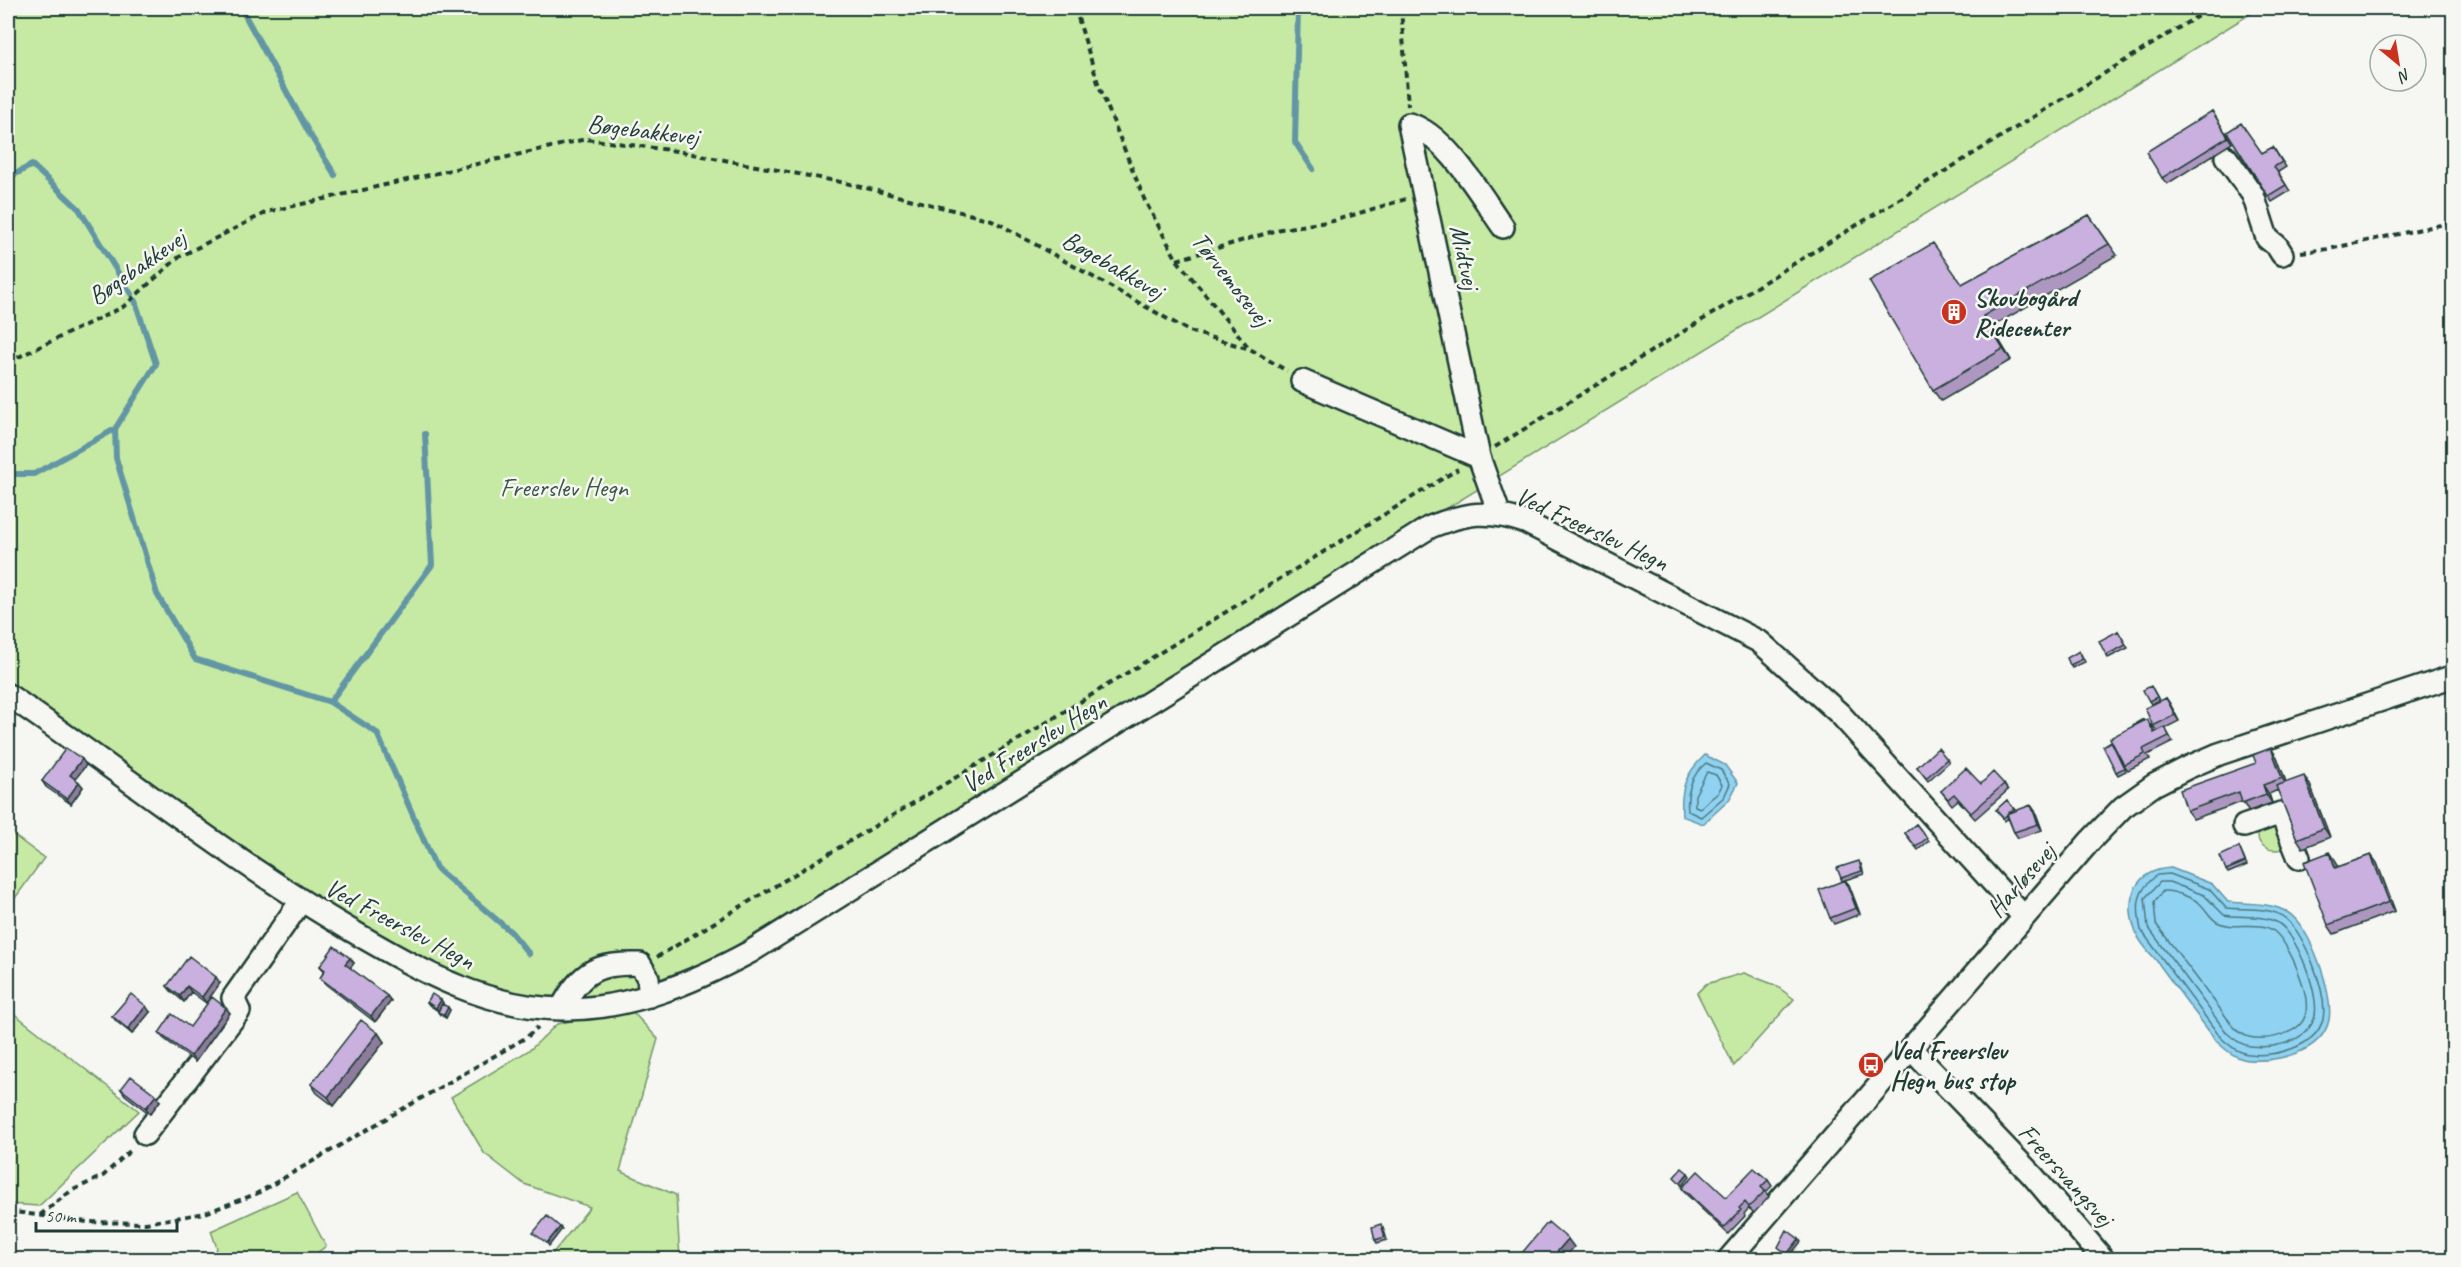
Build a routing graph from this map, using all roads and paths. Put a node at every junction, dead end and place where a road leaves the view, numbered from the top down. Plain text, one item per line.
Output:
1 (1075, 8) edge
2 (1401, 8) edge
3 (2211, 8) edge
4 (1409, 124) junction
5 (2226, 157) dead end
6 (1424, 197) junction
7 (2454, 222) edge
8 (1503, 227) dead end
9 (2282, 254) joint
10 (1177, 260) junction
11 (1250, 349) junction
12 (8, 362) edge
13 (1302, 381) joint
14 (1479, 456) junction
15 (1498, 513) junction
16 (2454, 676) edge
17 (8, 695) edge
18 (2244, 826) dead end
19 (2299, 858) dead end
20 (301, 902) junction
21 (2024, 917) junction
22 (640, 964) junction
23 (650, 996) junction
24 (561, 1009) junction
25 (1911, 1049) junction
26 (145, 1134) joint
27 (8, 1211) edge
28 (40, 1215) junction
29 (1433, 1255) dead end
30 (1446, 1260) edge
31 (1728, 1260) edge
32 (2104, 1260) edge

1 - 10 path, Tørvemosevej
2 - 4 path
3 - 14 path
4 - 6 street, Midtvej
4 - 8 street
5 - 9 street
6 - 10 path
6 - 14 street, Midtvej
7 - 9 path
10 - 11 path, Tørvemosevej
11 - 12 path, Bøgebakkevej
11 - 13 path, Tørvemosevej
13 - 14 street
14 - 15 street, Midtvej
14 - 22 path
15 - 21 street, Ved Freerslev Hegn
15 - 23 street, Ved Freerslev Hegn
16 - 21 street, Harløsevej
17 - 20 street, Ved Freerslev Hegn
18 - 19 street
20 - 24 street, Ved Freerslev Hegn
20 - 26 street
21 - 25 street, Harløsevej
22 - 23 street
22 - 24 street
23 - 24 street, Ved Freerslev Hegn
24 - 28 path
25 - 31 street, Harløsevej
25 - 32 street, Freersvangsvej
26 - 28 path
27 - 28 path
29 - 30 path

